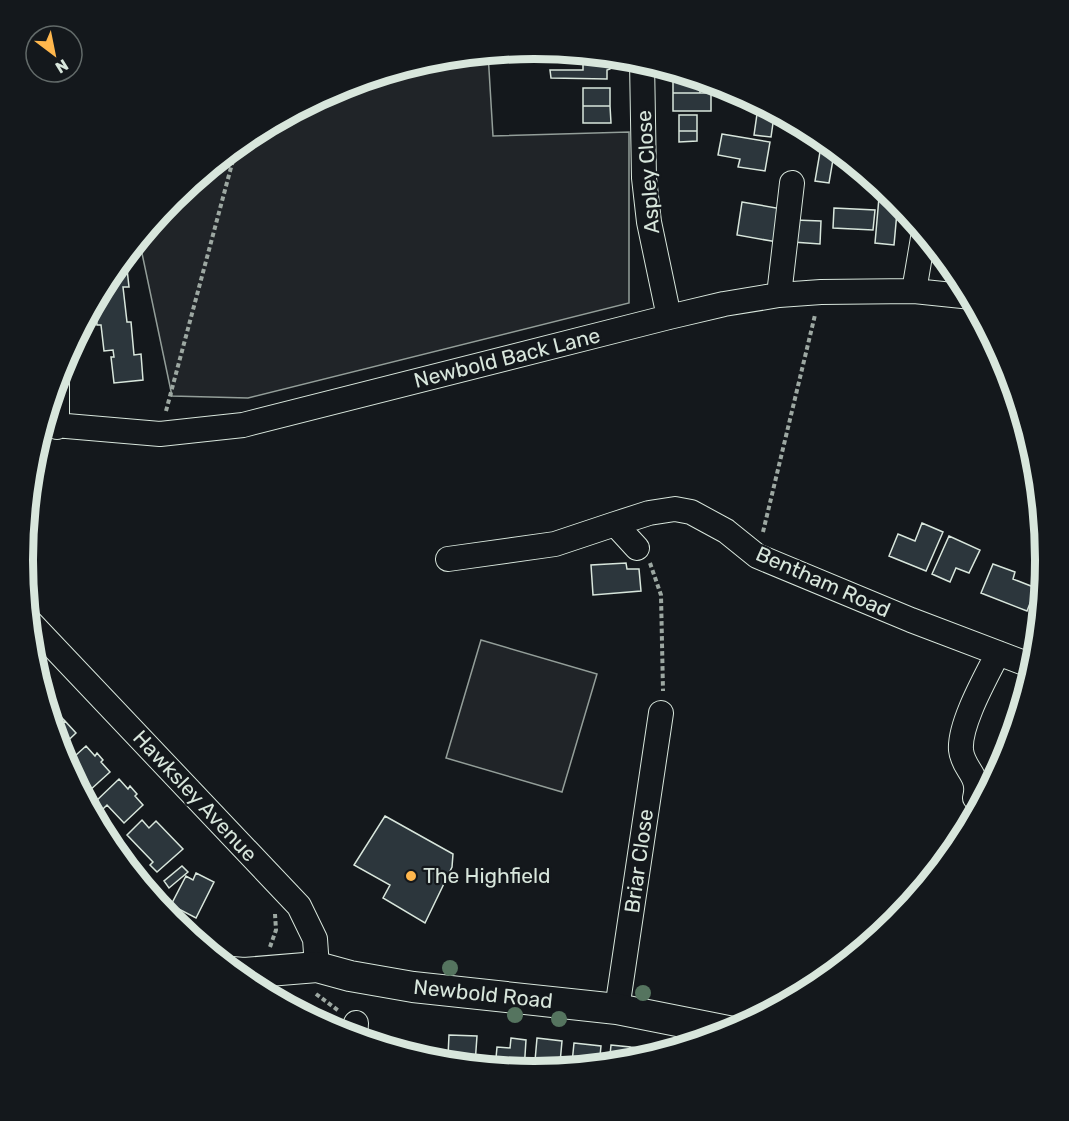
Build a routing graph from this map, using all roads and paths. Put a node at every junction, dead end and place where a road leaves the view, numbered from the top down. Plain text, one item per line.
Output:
1 (642, 71) edge
2 (233, 160) edge
3 (792, 183) dead end
4 (922, 243) edge
5 (914, 291) junction
6 (821, 292) junction
7 (779, 295) junction
8 (960, 296) edge
9 (669, 317) junction
10 (52, 426) edge
11 (160, 434) junction
12 (615, 524) junction
13 (637, 548) joint
14 (757, 556) junction
15 (448, 559) dead end
16 (40, 642) edge
17 (998, 653) junction
18 (1025, 663) edge
19 (660, 713) joint
20 (975, 798) dead end
21 (272, 878) junction
22 (260, 953) dead end
23 (317, 967) junction
24 (248, 971) edge
25 (617, 1009) junction
26 (714, 1028) edge

1 - 9 street, Aspley Close
2 - 11 path
3 - 7 street
4 - 5 street
5 - 6 street, Newbold Back Lane
5 - 8 street, Newbold Back Lane
6 - 7 street, Newbold Back Lane
6 - 14 path
7 - 9 street, Newbold Back Lane
9 - 11 street, Newbold Back Lane
10 - 11 street, Newbold Back Lane
12 - 13 street
12 - 14 street, Bentham Road
12 - 15 street, Bentham Road
13 - 19 path
14 - 17 street, Bentham Road
16 - 21 street, Hawksley Avenue
17 - 18 street, Bentham Road
17 - 20 street
19 - 25 street, Briar Close
21 - 22 path
21 - 23 street, Hawksley Avenue
23 - 24 main road, Newbold Road
23 - 25 main road, Newbold Road
25 - 26 main road, Newbold Road

